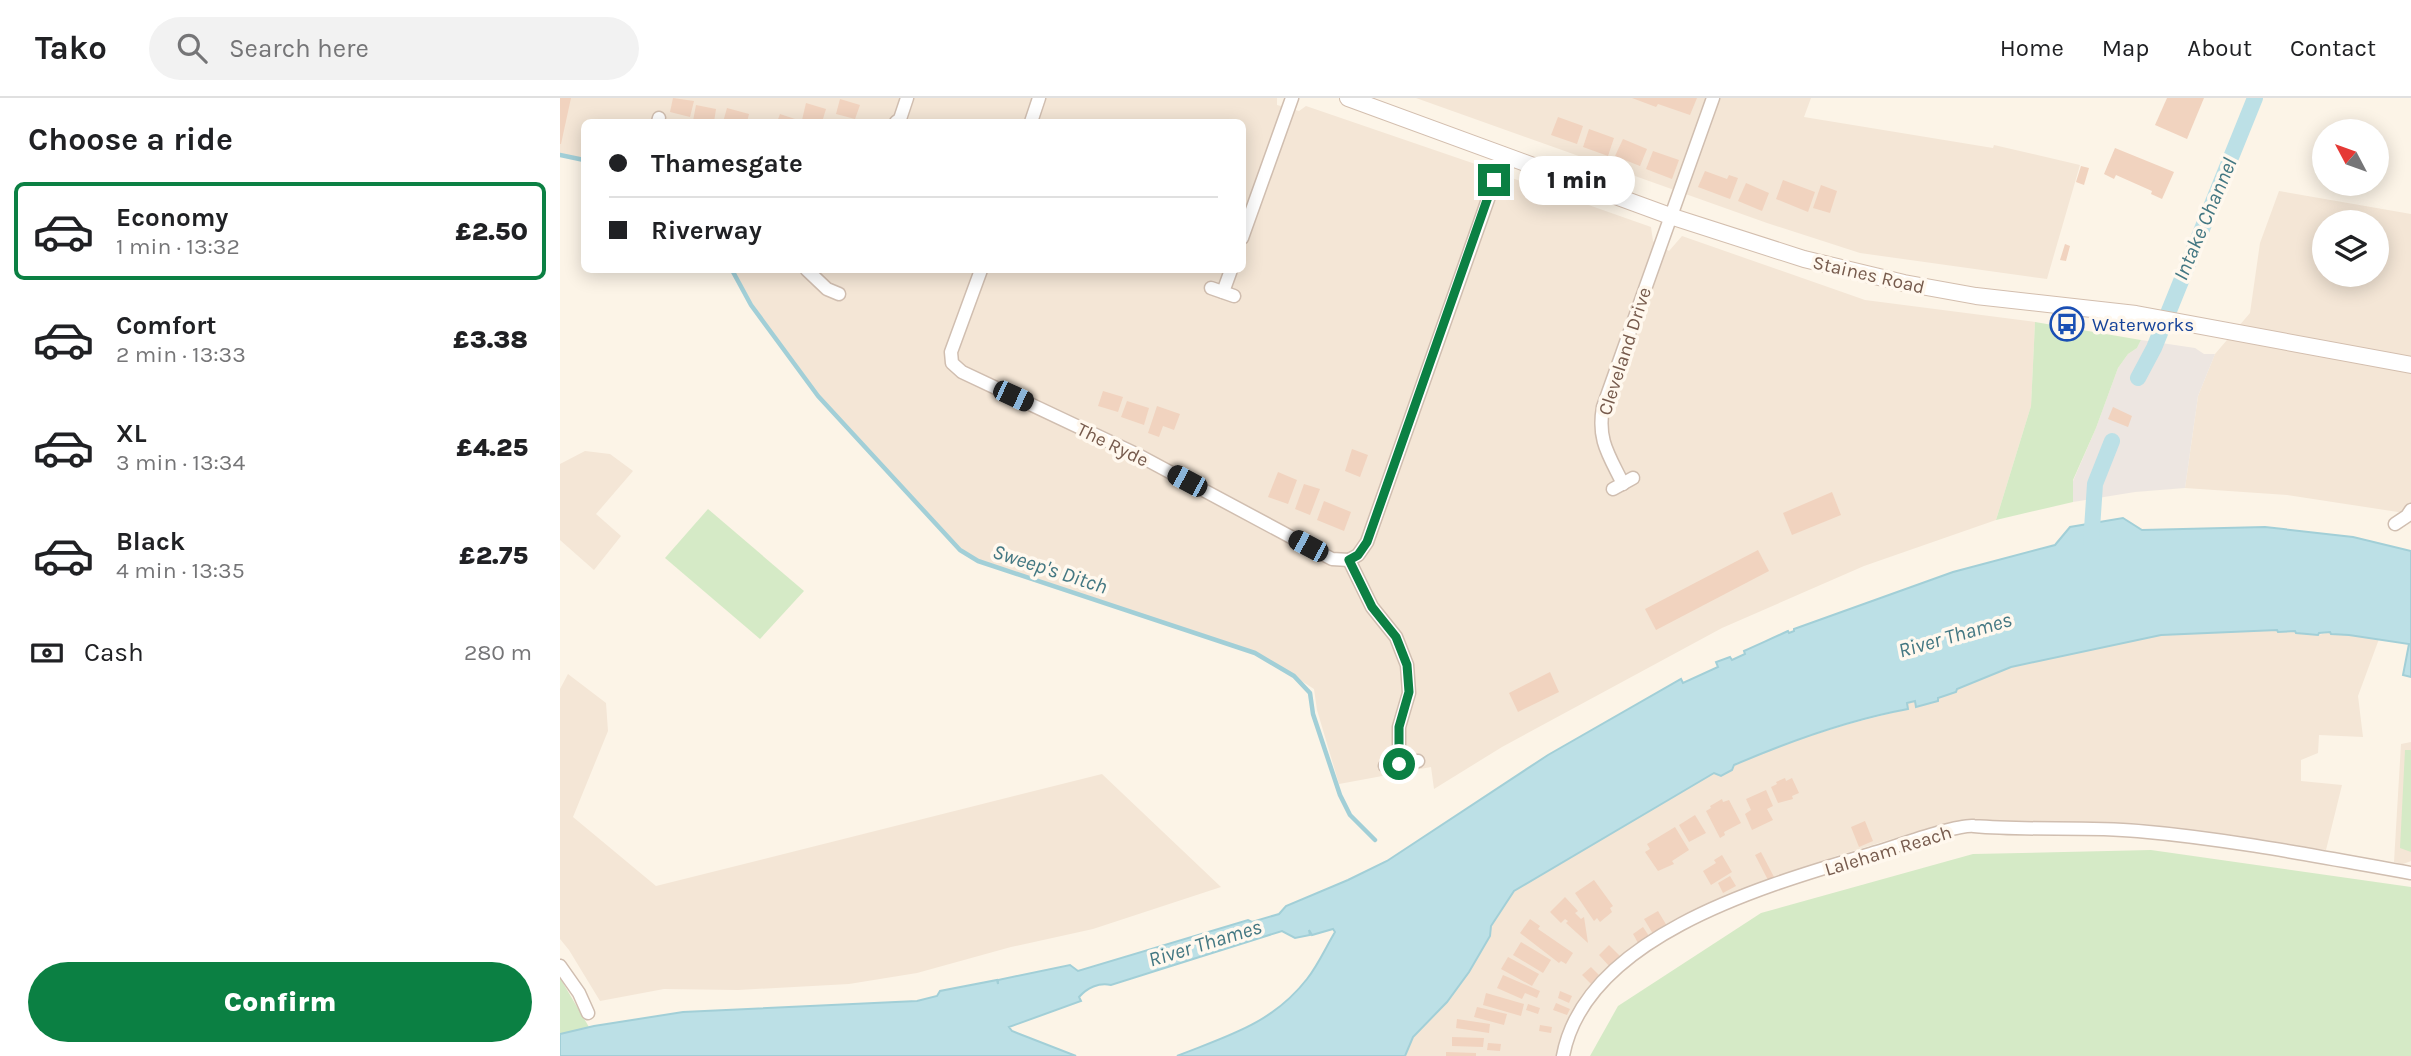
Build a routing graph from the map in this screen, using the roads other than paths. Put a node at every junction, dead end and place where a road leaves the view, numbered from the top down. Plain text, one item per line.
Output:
1 (907, 98) edge
2 (1039, 98) edge
3 (1292, 98) edge
4 (1348, 98) edge
5 (1713, 98) edge
6 (899, 119) edge
7 (1032, 119) edge
8 (1504, 154) junction
9 (1670, 216) junction
10 (1246, 227) edge
11 (810, 273) edge
12 (980, 273) edge
13 (1230, 273) edge
14 (1223, 292) dead end
15 (839, 294) dead end
16 (2411, 365) edge
17 (1623, 484) dead end
18 (2411, 510) edge
19 (2395, 524) dead end
20 (1349, 560) junction
21 (1418, 761) dead end
22 (1399, 764) junction
23 (1385, 766) dead end
24 (2411, 873) edge
25 (560, 965) edge
26 (588, 1013) dead end
27 (1563, 1056) edge

1 - 6 street
2 - 7 street
3 - 10 street
4 - 8 main road, Staines Road
5 - 9 street, Cleveland Drive
8 - 9 main road, Staines Road
8 - 20 street
9 - 16 main road, Staines Road
9 - 17 street, Cleveland Drive
11 - 15 street
12 - 20 street, The Ryde
13 - 14 street
18 - 19 street
20 - 22 street
21 - 22 street
22 - 23 street
24 - 27 street, Laleham Reach
25 - 26 street

